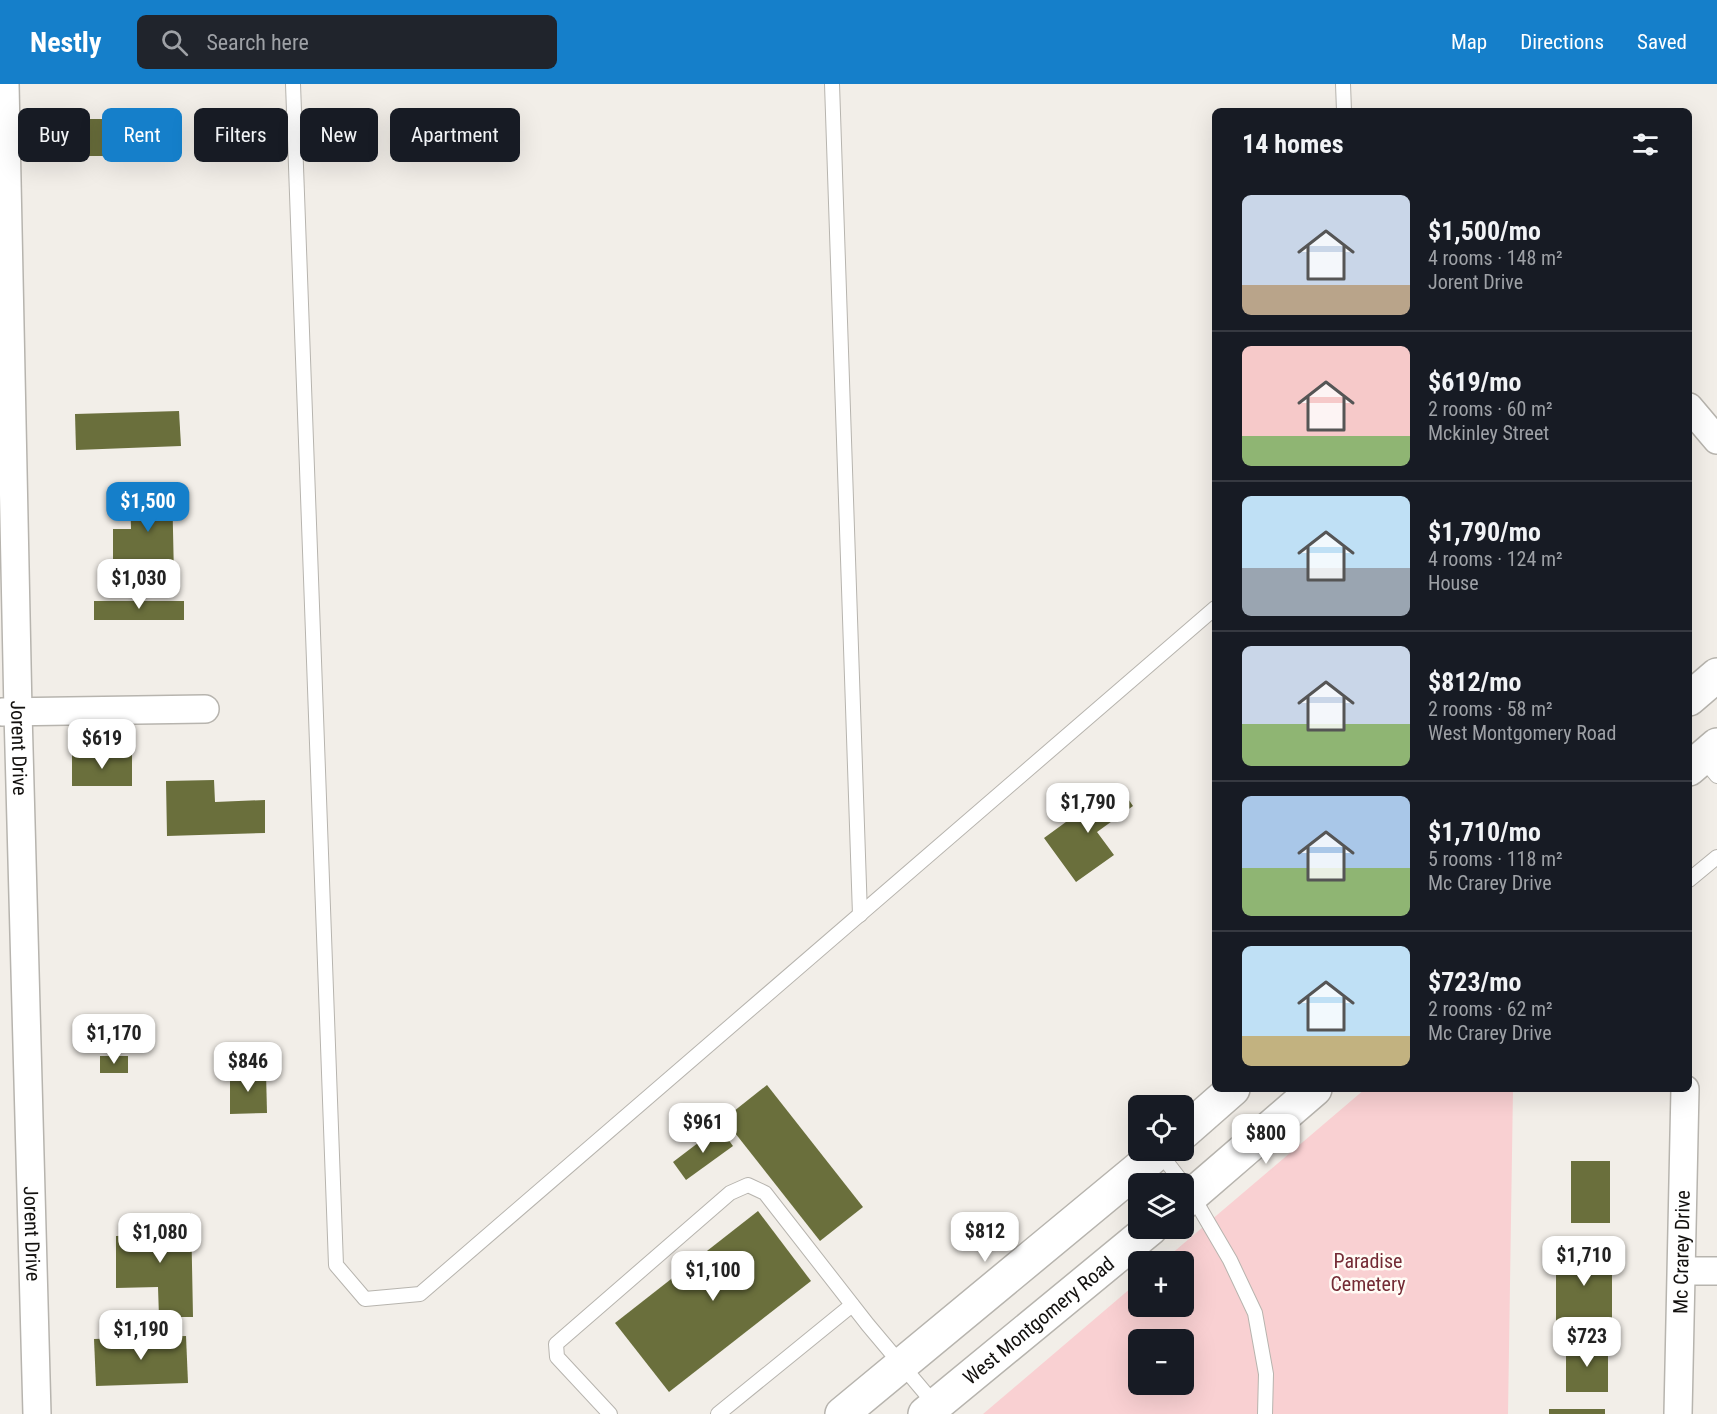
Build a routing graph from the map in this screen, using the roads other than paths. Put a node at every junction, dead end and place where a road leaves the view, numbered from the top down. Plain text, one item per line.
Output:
1 (5, 84) edge
2 (293, 84) edge
3 (832, 84) edge
4 (1343, 84) edge
5 (1344, 108) edge
6 (1692, 411) edge
7 (1717, 440) edge
8 (1212, 611) edge
9 (1717, 675) edge
10 (1692, 696) edge
11 (205, 709) dead end
12 (9, 712) edge
13 (1717, 857) edge
14 (1692, 878) edge
15 (860, 915) junction
16 (1230, 1092) edge
17 (1312, 1092) edge
18 (1685, 1092) edge
19 (1194, 1123) edge
20 (1149, 1161) edge
21 (1194, 1193) edge
22 (1194, 1207) edge
23 (1138, 1239) edge
24 (1682, 1271) junction
25 (1717, 1271) edge
26 (852, 1305) junction
27 (902, 1364) junction
28 (934, 1411) edge
29 (37, 1414) edge
30 (610, 1414) edge
31 (718, 1414) edge
32 (842, 1414) edge
33 (1265, 1414) edge
34 (1678, 1414) edge

1 - 12 street, Jorent Drive
2 - 15 lane
3 - 15 lane
4 - 5 lane
6 - 7 street
8 - 15 lane
9 - 10 main road
11 - 12 street
12 - 29 street, Jorent Drive
13 - 14 lane
16 - 19 main road
17 - 21 main road
18 - 24 street, Mc Crarey Drive
20 - 27 main road
22 - 33 lane
23 - 28 main road, West Montgomery Road
24 - 25 street
24 - 34 street, Mc Crarey Drive
26 - 27 lane
26 - 30 lane
26 - 31 lane
27 - 28 lane
27 - 32 main road

